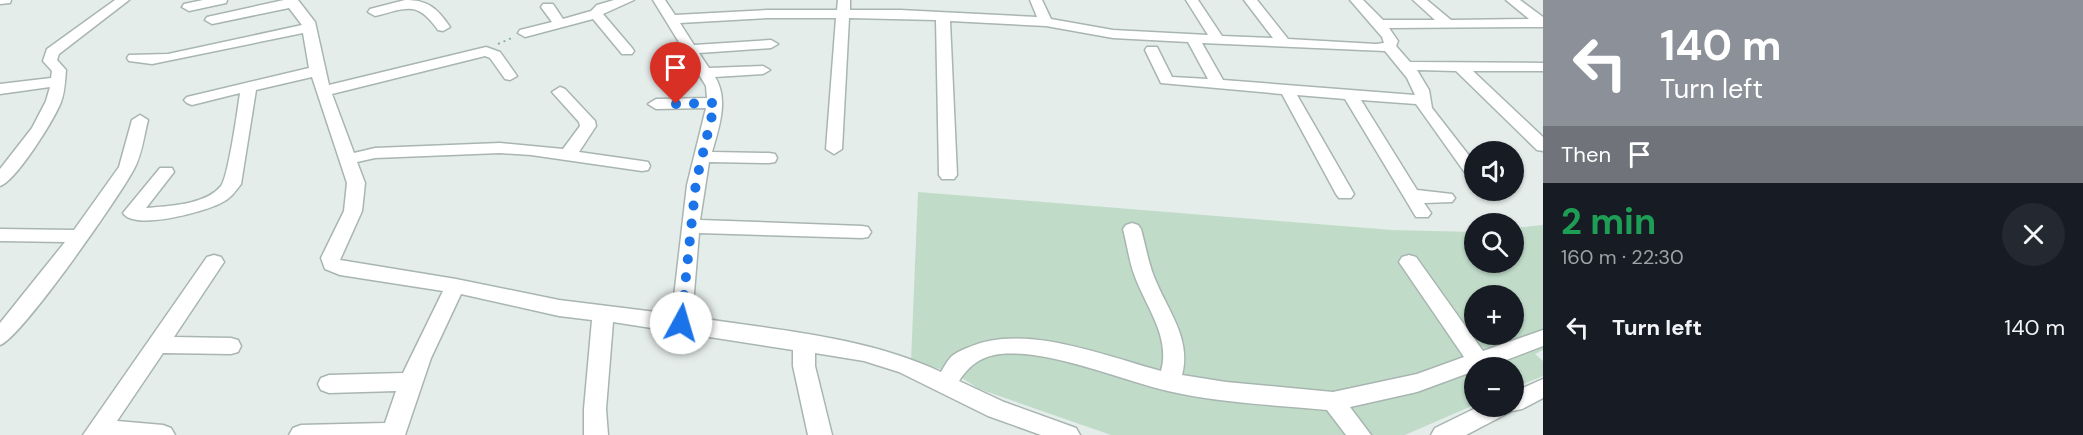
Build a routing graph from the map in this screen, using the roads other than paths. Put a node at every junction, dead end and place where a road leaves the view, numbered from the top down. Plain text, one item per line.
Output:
1 (123, 0) edge
2 (221, 0) edge
3 (628, 0) edge
4 (659, 0) edge
5 (761, 0) edge
6 (957, 0) edge
7 (1036, 0) edge
8 (1192, 0) edge
9 (1250, 0) edge
10 (1356, 0) edge
11 (1419, 0) edge
12 (1512, 0) edge
13 (291, 1) edge
14 (412, 1) edge
15 (844, 6) edge
16 (189, 7) dead end
17 (548, 7) dead end
18 (375, 12) dead end
19 (596, 14) junction
20 (767, 14) junction
21 (943, 17) junction
22 (959, 17) junction
23 (670, 19) junction
24 (212, 20) dead end
25 (1046, 22) junction
26 (1447, 23) junction
27 (1543, 23) edge
28 (560, 24) junction
29 (1382, 26) junction
30 (443, 27) dead end
31 (309, 28) junction
32 (525, 33) road end
33 (1217, 38) junction
34 (1193, 39) junction
35 (1240, 39) junction
36 (1283, 42) junction
37 (771, 44) dead end
38 (1388, 47) junction
39 (690, 49) junction
40 (1152, 50) dead end
41 (627, 51) dead end
42 (1251, 56) dead end
43 (134, 58) dead end
44 (1405, 66) junction
45 (1459, 66) junction
46 (1537, 67) edge
47 (763, 70) dead end
48 (317, 71) junction
49 (705, 73) junction
50 (510, 76) dead end
51 (1543, 77) edge
52 (59, 81) junction
53 (1218, 84) junction
54 (249, 87) junction
55 (0, 89) edge
56 (1287, 90) junction
57 (325, 91) junction
58 (560, 92) dead end
59 (1350, 95) junction
60 (192, 100) dead end
61 (1422, 100) junction
62 (715, 103) junction
63 (656, 104) dead end
64 (140, 120) dead end
65 (1543, 146) edge
66 (834, 149) dead end
67 (568, 155) junction
68 (703, 157) junction
69 (769, 158) dead end
70 (348, 159) junction
71 (1464, 160) edge
72 (642, 166) dead end
73 (166, 172) dead end
74 (948, 175) dead end
75 (0, 180) edge
76 (1345, 194) dead end
77 (1412, 196) junction
78 (1446, 198) dead end
79 (1422, 213) dead end
80 (690, 226) junction
81 (1132, 229) dead end
82 (862, 232) dead end
83 (0, 235) edge
84 (79, 236) junction
85 (214, 262) dead end
86 (1409, 262) dead end
87 (456, 286) junction
88 (603, 314) junction
89 (681, 323) junction
90 (0, 338) edge
91 (1543, 339) edge
92 (804, 343) junction
93 (159, 345) junction
94 (231, 346) dead end
95 (1476, 357) edge
96 (1491, 357) edge
97 (1464, 366) edge
98 (410, 382) junction
99 (1169, 382) junction
100 (329, 384) dead end
101 (944, 385) junction
102 (1543, 388) edge
103 (1524, 397) edge
104 (1333, 401) junction
105 (1480, 417) edge
106 (97, 433) edge
107 (394, 434) edge
108 (163, 435) edge
109 (301, 435) edge
110 (596, 435) edge
111 (820, 435) edge
112 (1068, 435) edge
113 (1359, 435) edge
114 (1443, 435) edge

1 - 52 street
2 - 16 street
3 - 19 street
4 - 23 street
5 - 20 street
6 - 22 street
7 - 25 street
8 - 33 street
9 - 36 street
10 - 29 street
11 - 26 street
12 - 27 street
13 - 24 street
13 - 31 street
14 - 18 street
14 - 30 street
15 - 20 street
15 - 21 street
15 - 66 street
17 - 28 street
19 - 28 street
19 - 41 street
20 - 23 street
21 - 22 street
21 - 74 street
22 - 25 street
23 - 39 street
25 - 34 street
26 - 27 street
26 - 29 street
28 - 32 street
29 - 38 street
31 - 43 street
31 - 48 street
33 - 34 street
33 - 35 street
34 - 53 street
35 - 36 street
35 - 42 street
36 - 38 street
37 - 39 street
38 - 44 street
39 - 49 street
40 - 53 street
44 - 45 street
44 - 61 street
45 - 46 street
45 - 65 street
46 - 51 street
47 - 49 street
48 - 54 street
48 - 57 street
49 - 62 street
50 - 57 street
52 - 55 street
52 - 75 street
53 - 56 street
54 - 60 street
54 - 73 street
56 - 59 street
56 - 76 street
57 - 70 street
58 - 67 street
59 - 61 street
59 - 77 street
61 - 71 street
62 - 63 street
62 - 68 street
64 - 84 street
67 - 70 street
67 - 72 street
68 - 69 street
68 - 80 street
70 - 87 street
77 - 78 street
77 - 79 street
80 - 82 street
80 - 89 street
81 - 99 street
83 - 84 street
84 - 90 street
85 - 93 street
86 - 95 street
87 - 88 street
87 - 98 street
88 - 89 street
88 - 110 street
89 - 92 street
91 - 96 street
92 - 101 street
92 - 111 street
93 - 94 street
93 - 106 street
97 - 104 street
98 - 100 street
98 - 107 street
99 - 101 street
99 - 104 street
101 - 112 street
102 - 103 street
104 - 113 street
105 - 114 street
106 - 108 street
107 - 109 street

